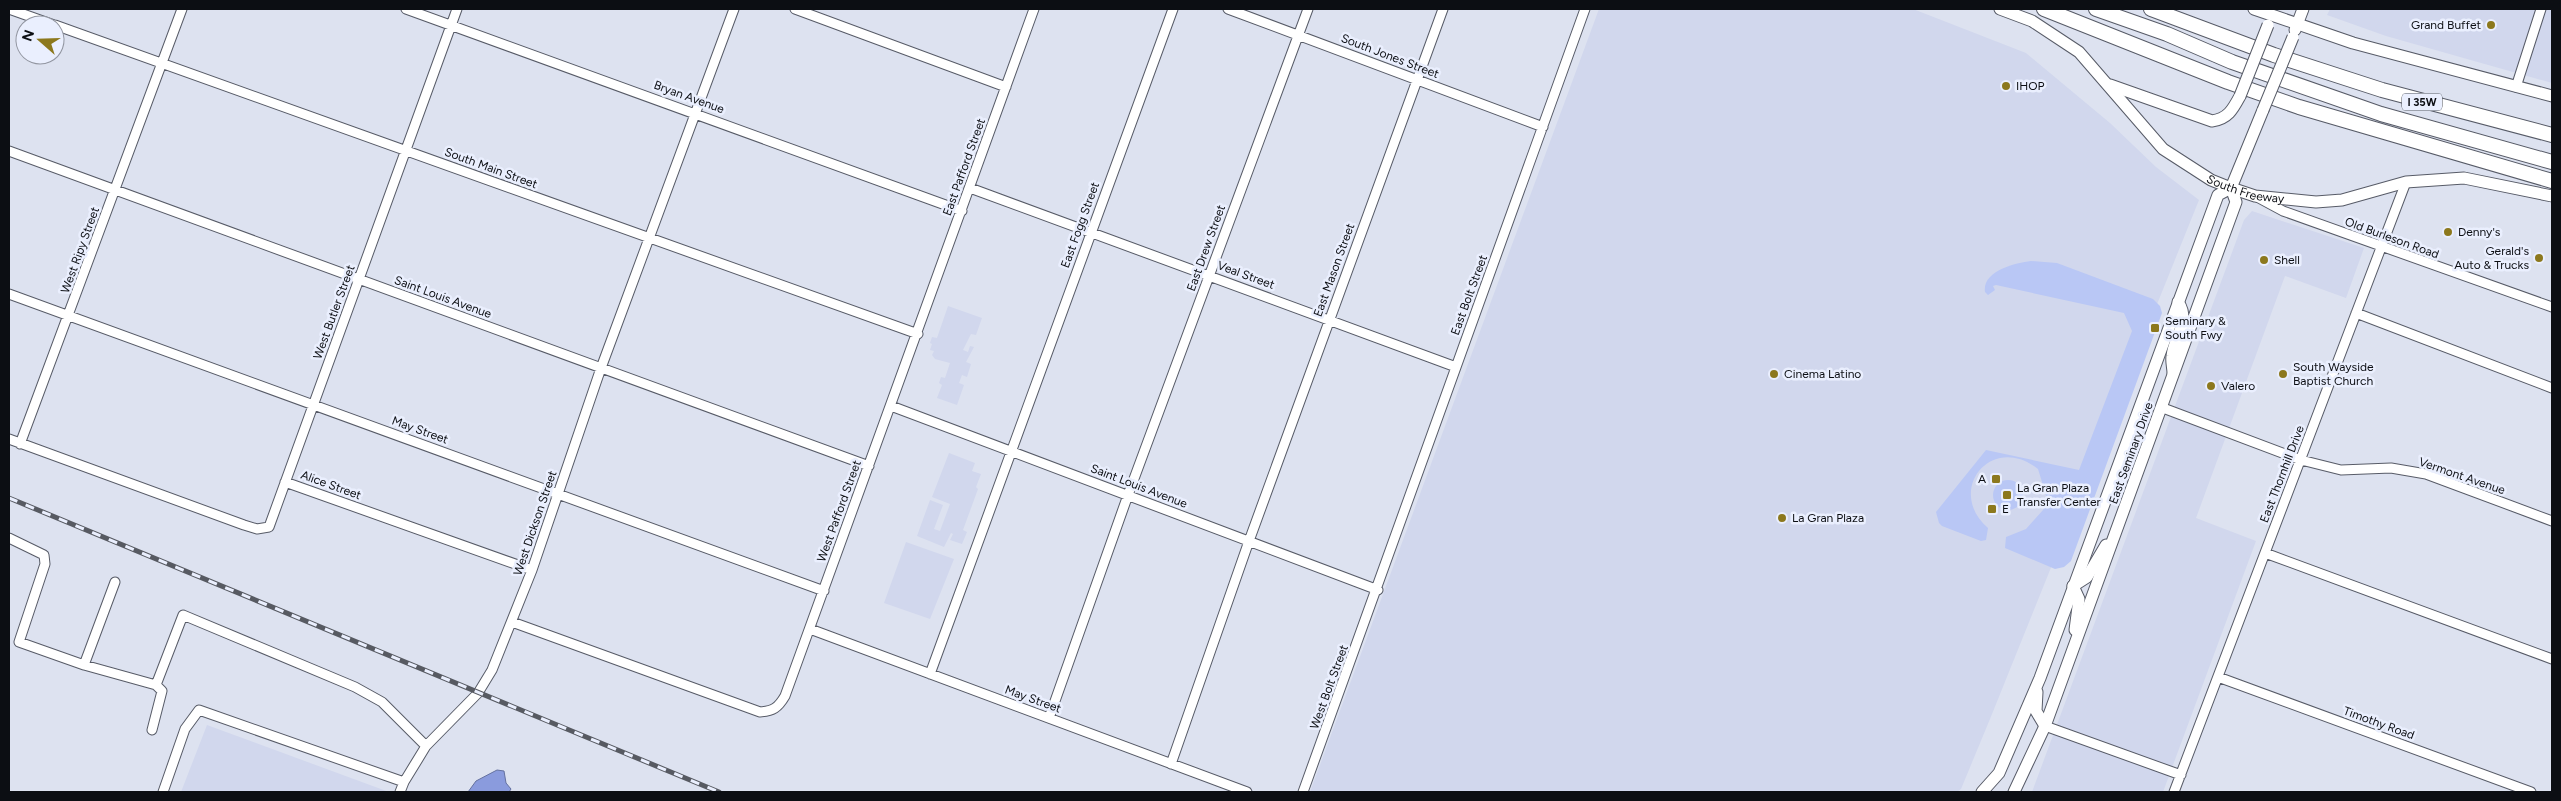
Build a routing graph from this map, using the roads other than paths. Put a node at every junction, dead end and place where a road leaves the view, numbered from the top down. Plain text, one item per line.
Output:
1 (9, 9) edge
2 (182, 9) edge
3 (406, 9) edge
4 (457, 9) edge
5 (734, 9) edge
6 (795, 9) edge
7 (1034, 9) edge
8 (1172, 9) edge
9 (1228, 9) edge
10 (1308, 9) edge
11 (1443, 9) edge
12 (1585, 9) edge
13 (2000, 9) edge
14 (2044, 9) edge
15 (2096, 9) edge
16 (2151, 9) edge
17 (2254, 9) edge
18 (2303, 9) edge
19 (2541, 9) edge
20 (26, 15) edge
21 (2270, 20) junction
22 (2298, 24) junction
23 (451, 25) junction
24 (65, 29) edge
25 (1298, 35) junction
26 (162, 64) junction
27 (1417, 80) junction
28 (2108, 84) junction
29 (1006, 87) junction
30 (2516, 87) junction
31 (2552, 96) edge
32 (696, 113) junction
33 (1543, 127) junction
34 (2552, 136) edge
35 (9, 151) edge
36 (405, 151) junction
37 (2552, 162) edge
38 (2552, 181) edge
39 (2406, 182) junction
40 (970, 188) junction
41 (2231, 188) junction
42 (114, 190) junction
43 (2255, 196) junction
44 (2552, 196) edge
45 (962, 211) junction
46 (1091, 232) junction
47 (650, 238) junction
48 (2380, 247) junction
49 (1210, 275) junction
50 (359, 279) junction
51 (9, 294) edge
52 (2178, 302) junction
53 (2552, 307) edge
54 (2356, 314) junction
55 (69, 316) junction
56 (1329, 320) junction
57 (918, 334) junction
58 (1456, 367) junction
59 (601, 368) junction
60 (2174, 377) junction
61 (2552, 388) edge
62 (313, 405) junction
63 (891, 406) junction
64 (2162, 408) junction
65 (9, 439) edge
66 (20, 444) junction
67 (1010, 451) junction
68 (2301, 460) junction
69 (869, 466) junction
70 (285, 482) junction
71 (558, 494) junction
72 (1128, 495) junction
73 (2121, 520) junction
74 (2552, 521) edge
75 (9, 538) edge
76 (1248, 541) junction
77 (2265, 553) junction
78 (532, 570) junction
79 (115, 582) dead end
80 (2073, 586) junction
81 (824, 590) junction
82 (1378, 590) junction
83 (512, 622) junction
84 (810, 629) junction
85 (2072, 650) junction
86 (2552, 659) edge
87 (84, 665) junction
88 (930, 674) junction
89 (2218, 677) junction
90 (2040, 678) junction
91 (156, 685) junction
92 (1049, 718) junction
93 (2046, 726) junction
94 (152, 730) dead end
95 (426, 746) junction
96 (1171, 764) junction
97 (2181, 775) junction
98 (404, 782) junction
99 (163, 792) edge
100 (400, 792) edge
101 (1248, 792) edge
102 (1304, 792) edge
103 (1982, 792) edge
104 (2014, 792) edge
105 (2174, 792) edge
106 (2531, 792) edge

1 - 20 street, South Main Street
2 - 26 street, West Ripy Street
3 - 23 street, Bryan Avenue
4 - 23 street, West Butler Street
5 - 32 street, West Dickson Street
6 - 29 street
7 - 29 street, East Pafford Street
8 - 46 street, East Fogg Street
9 - 25 street, South Jones Street
10 - 25 street, East Drew Street
11 - 27 street, East Mason Street
12 - 33 street, East Bolt Street
13 - 28 main road, South Freeway
14 - 38 highway
15 - 37 highway, I 35W
16 - 34 highway, I 35W
17 - 21 main road
18 - 22 main road, East Seminary Drive
19 - 30 street
21 - 22 main road
21 - 28 main road, bridge
22 - 30 main road
22 - 41 main road, East Seminary Drive, bridge
23 - 32 street, Bryan Avenue
23 - 36 street, West Butler Street
24 - 26 street, South Main Street
25 - 27 street, South Jones Street
25 - 49 street, East Drew Street
26 - 36 street, South Main Street
26 - 42 street, West Ripy Street
27 - 33 street, South Jones Street
27 - 56 street, East Mason Street
28 - 41 main road, South Freeway
29 - 40 street, East Pafford Street
30 - 31 main road
32 - 45 street, Bryan Avenue
32 - 47 street, West Dickson Street
33 - 58 street, East Bolt Street
35 - 42 street, Saint Louis Avenue
36 - 47 street, South Main Street
36 - 50 street, West Butler Street
39 - 43 main road, South Freeway
39 - 44 main road, South Freeway
39 - 48 street, East Thornhill Drive
40 - 45 street, East Pafford Street
40 - 46 street, Veal Street
41 - 43 main road, South Freeway
41 - 52 main road, East Seminary Drive
41 - 60 main road, East Seminary Drive
42 - 50 street, Saint Louis Avenue
42 - 55 street, West Ripy Street
43 - 48 street, Old Burleson Road
45 - 57 street, East Pafford Street
46 - 49 street, Veal Street
46 - 67 street, East Fogg Street
47 - 57 street, South Main Street
47 - 59 street, West Dickson Street
48 - 53 street, Old Burleson Road
48 - 54 street, East Thornhill Drive
49 - 56 street, Veal Street
49 - 72 street, East Drew Street
50 - 59 street, Saint Louis Avenue
50 - 62 street, West Butler Street
51 - 55 street, May Street
52 - 60 main road
52 - 80 main road, East Seminary Drive
54 - 61 street
54 - 68 street, East Thornhill Drive
55 - 62 street, May Street
55 - 66 street, West Ripy Street
56 - 58 street, Veal Street
56 - 76 street, East Mason Street
57 - 63 street, West Pafford Street
58 - 82 street, East Bolt Street
59 - 69 street, Saint Louis Avenue
59 - 71 street, West Dickson Street
60 - 64 main road, East Seminary Drive
62 - 70 street, West Butler Street
62 - 71 street, May Street
63 - 67 street, Saint Louis Avenue
63 - 69 street, West Pafford Street
64 - 68 street, Vermont Avenue
64 - 73 main road, East Seminary Drive
65 - 66 street, Alice Street
66 - 70 street, Alice Street
67 - 72 street, Saint Louis Avenue
67 - 88 street, East Fogg Street
68 - 74 street, Vermont Avenue
68 - 77 street, East Thornhill Drive
69 - 81 street, West Pafford Street
70 - 78 street, Alice Street
71 - 78 street, West Dickson Street
71 - 81 street, May Street
72 - 76 street, Saint Louis Avenue
72 - 92 street, East Drew Street
73 - 80 main road
73 - 85 main road, East Seminary Drive
75 - 87 street
76 - 82 street, Saint Louis Avenue
76 - 96 street, East Mason Street
77 - 86 street
77 - 89 street, East Thornhill Drive
78 - 83 street, West Dickson Street
79 - 87 street
80 - 85 main road
80 - 90 main road, East Seminary Drive
81 - 84 street, West Pafford Street
82 - 102 street, West Bolt Street
83 - 84 street, West Pafford Street
83 - 95 street, West Dickson Street
84 - 88 street, May Street
85 - 93 main road, East Seminary Drive
87 - 91 street
88 - 92 street, May Street
89 - 97 street, East Thornhill Drive
89 - 106 street, Timothy Road
90 - 93 main road
90 - 103 main road
91 - 94 street
91 - 95 street
92 - 96 street, May Street
93 - 97 street
93 - 104 main road, East Seminary Drive
95 - 98 street, West Dickson Street
96 - 101 street, May Street
97 - 105 street, East Thornhill Drive
98 - 99 street
98 - 100 street, West Dickson Street

